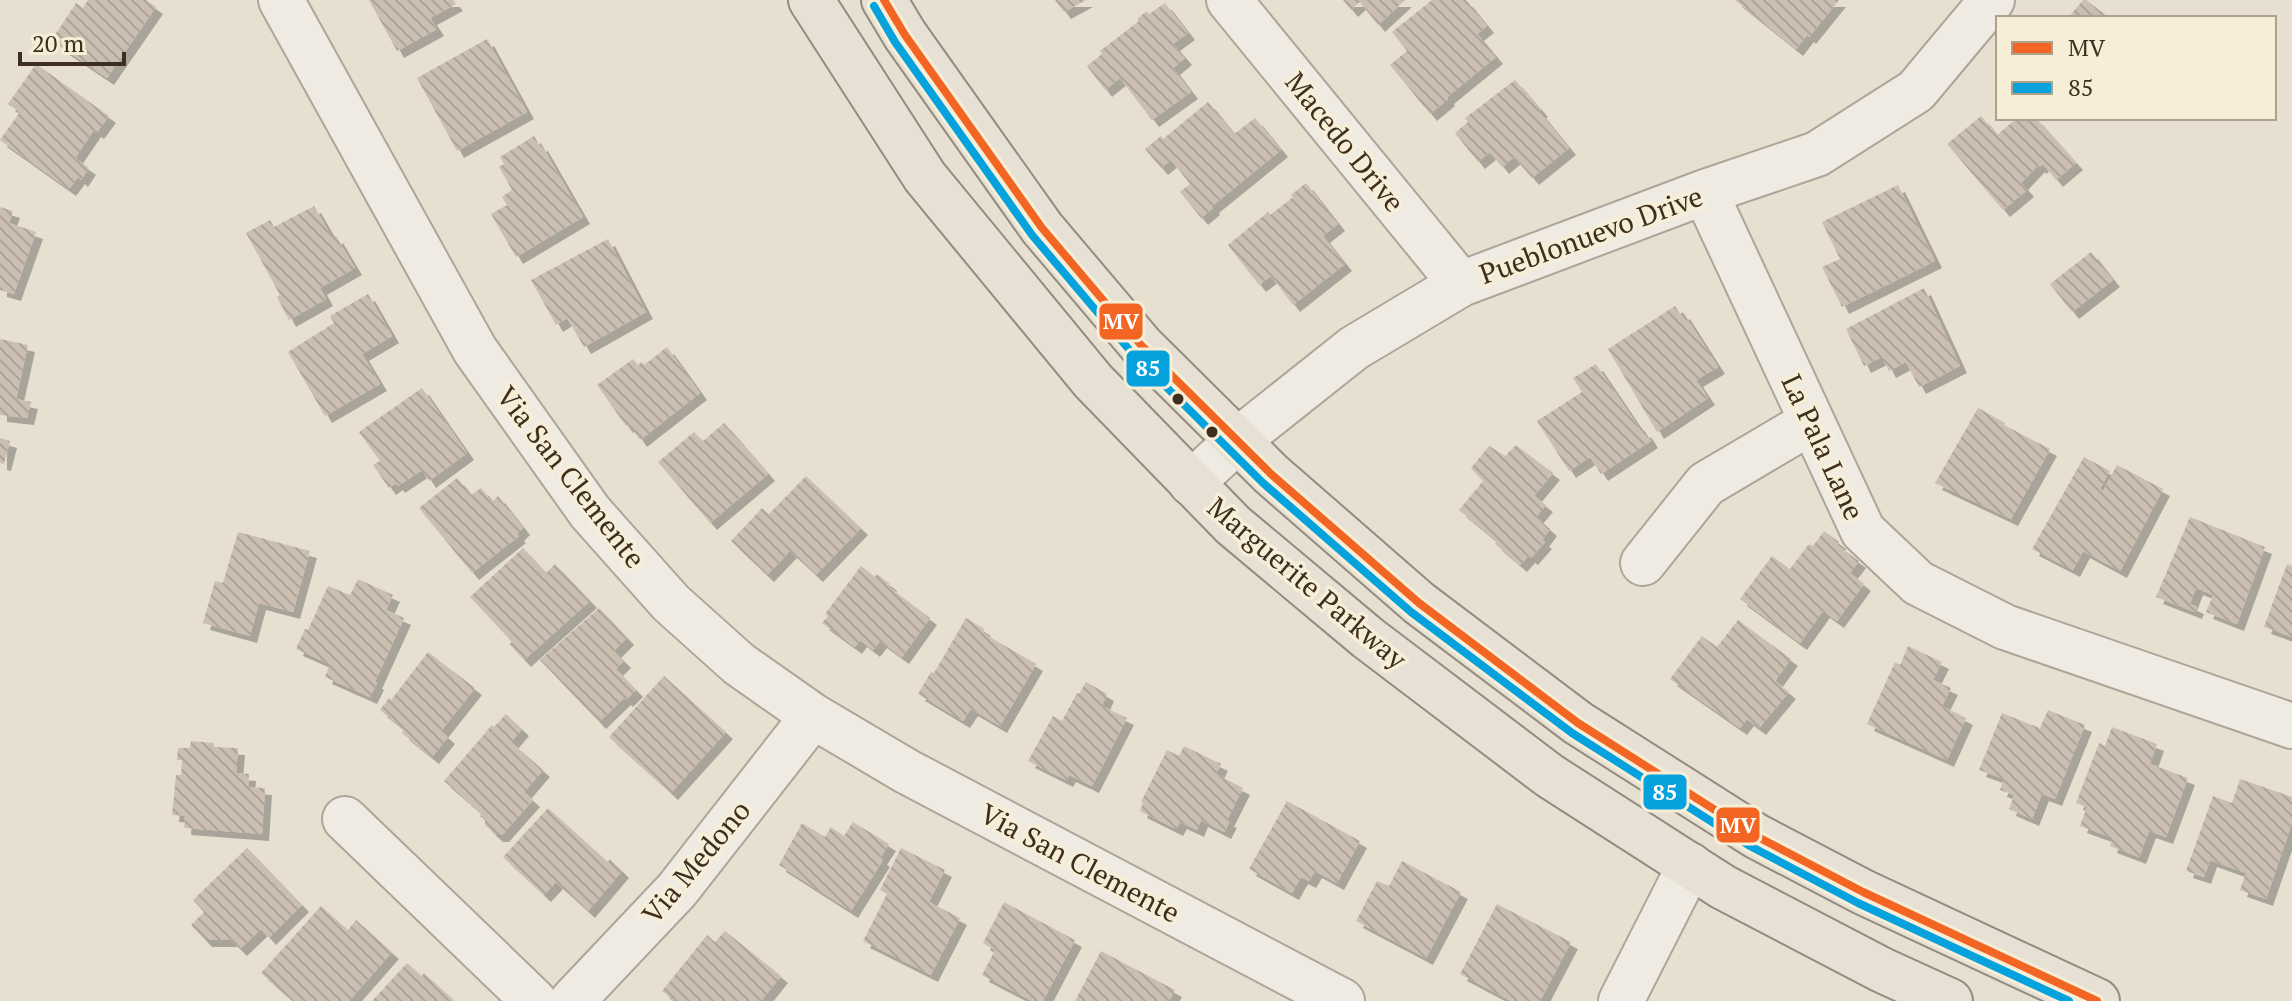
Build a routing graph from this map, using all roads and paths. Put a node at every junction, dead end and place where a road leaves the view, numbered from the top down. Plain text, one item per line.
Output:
1 (281, 0) edge
2 (811, 0) edge
3 (884, 0) edge
4 (1229, 0) edge
5 (1992, 0) edge
6 (1705, 192) junction
7 (1461, 284) junction
8 (1811, 422) junction
9 (1237, 441) junction
10 (1191, 483) junction
11 (1643, 563) dead end
12 (813, 716) junction
13 (2292, 726) edge
14 (1717, 812) junction
15 (345, 819) dead end
16 (1690, 865) junction
17 (534, 1001) edge
18 (572, 1001) edge
19 (1342, 1001) edge
20 (1621, 1001) edge
21 (1950, 1001) edge
22 (2097, 1001) edge

1 - 12 street, Via San Clemente
2 - 10 main road, Marguerite Parkway
3 - 9 main road, Marguerite Parkway
4 - 7 street, Macedo Drive
5 - 6 street, Pueblonuevo Drive
6 - 7 street, Pueblonuevo Drive
6 - 8 street, La Pala Lane
7 - 9 street, Pueblonuevo Drive
8 - 11 street
8 - 13 street, La Pala Lane
9 - 10 street, Pueblonuevo Drive
9 - 14 main road, Marguerite Parkway
10 - 16 main road, Marguerite Parkway
12 - 18 street, Via Medono
12 - 19 street, Via San Clemente
14 - 16 main road
14 - 22 main road, Marguerite Parkway
15 - 17 street
16 - 20 street
16 - 21 main road, Marguerite Parkway

